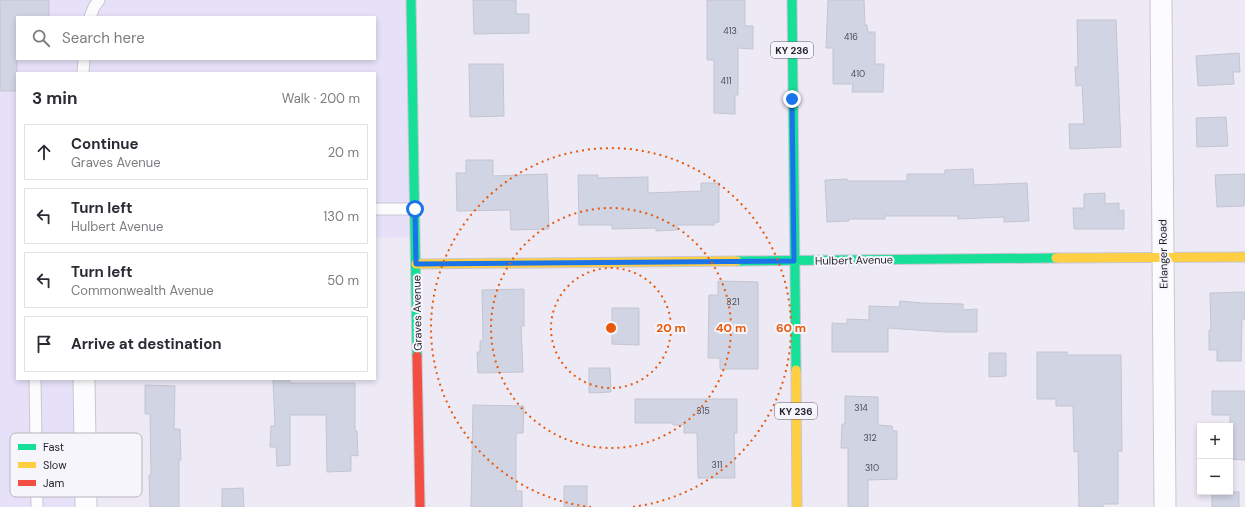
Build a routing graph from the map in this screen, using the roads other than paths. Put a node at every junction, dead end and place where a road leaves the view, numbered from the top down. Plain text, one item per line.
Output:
1 (99, 0) edge
2 (411, 0) edge
3 (792, 0) edge
4 (1161, 0) edge
5 (90, 16) edge
6 (84, 60) edge
7 (83, 72) edge
8 (376, 208) edge
9 (415, 209) junction
10 (1163, 257) junction
11 (1245, 257) edge
12 (794, 261) junction
13 (416, 264) junction
14 (35, 380) edge
15 (84, 380) edge
16 (36, 433) edge
17 (85, 433) edge
18 (37, 497) edge
19 (86, 497) edge
20 (37, 507) edge
21 (86, 507) edge
22 (420, 507) edge
23 (797, 507) edge
24 (1165, 507) edge

1 - 5 lane
2 - 9 street, Graves Avenue
3 - 12 street, KY 236
4 - 10 street, Erlanger Road
6 - 7 lane
8 - 9 lane
9 - 13 street, Graves Avenue
10 - 11 street, Hulbert Avenue
10 - 12 street, Hulbert Avenue
10 - 24 street, Erlanger Road
12 - 13 street, Hulbert Avenue
12 - 23 street, KY 236
13 - 22 street, Graves Avenue
14 - 16 lane
15 - 17 street
18 - 20 lane
19 - 21 street

